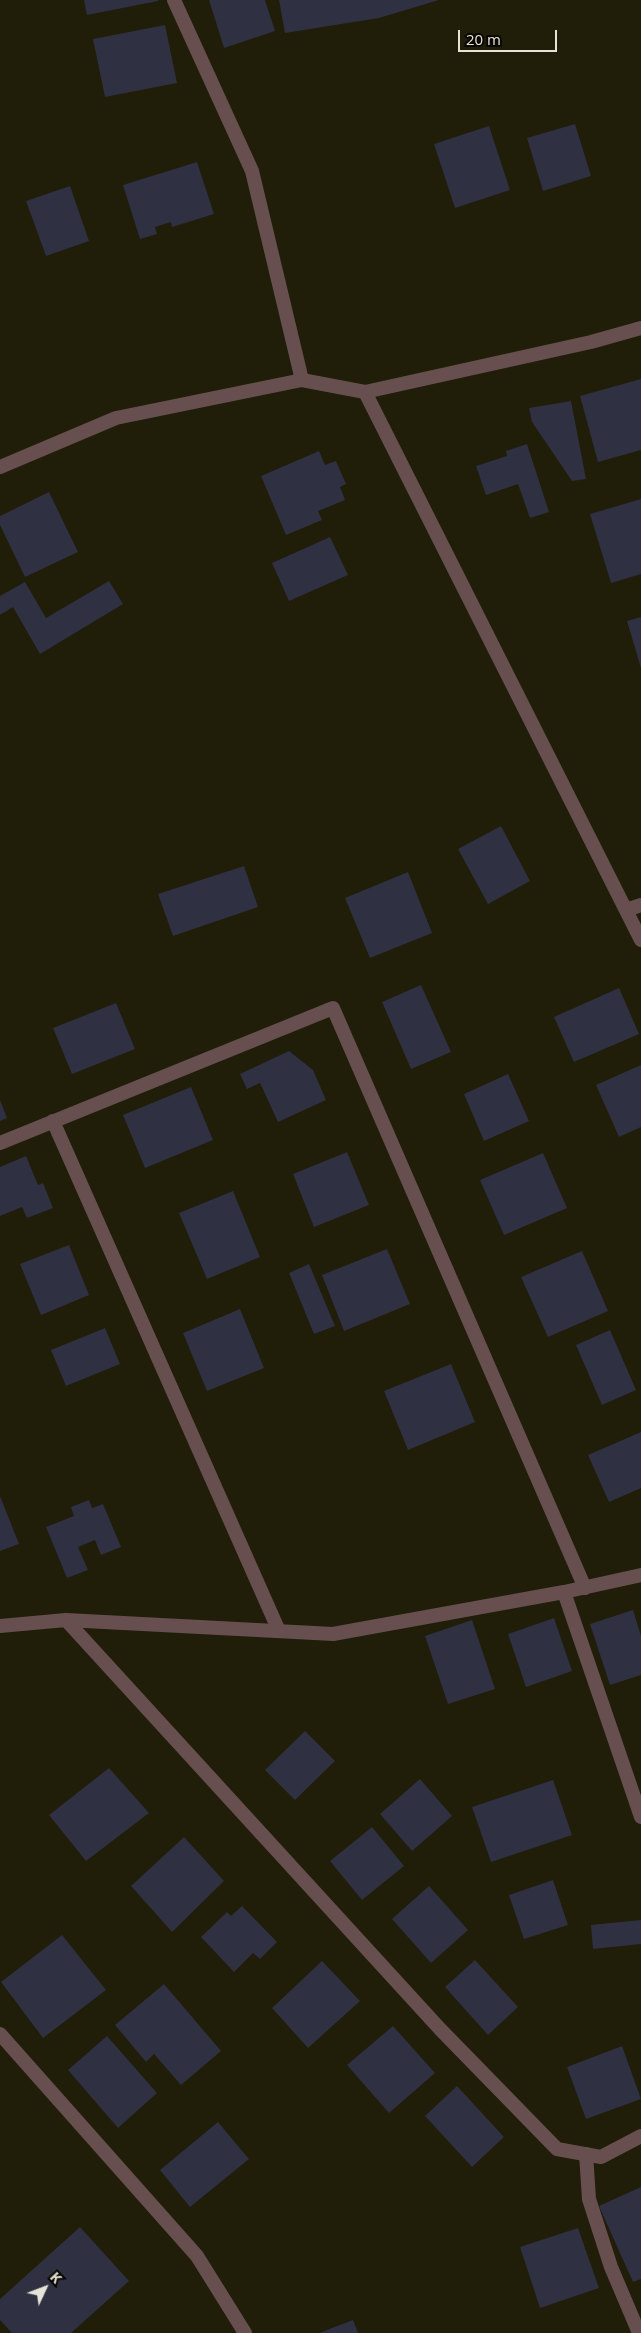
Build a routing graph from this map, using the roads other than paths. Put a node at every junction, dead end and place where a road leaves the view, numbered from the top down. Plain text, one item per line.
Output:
1 (174, 0) edge
2 (641, 328) edge
3 (302, 380) junction
4 (365, 392) junction
5 (0, 467) edge
6 (641, 905) edge
7 (626, 910) junction
8 (641, 940) edge
9 (54, 1121) junction
10 (0, 1143) edge
11 (641, 1576) edge
12 (585, 1588) junction
13 (564, 1592) junction
14 (66, 1620) junction
15 (0, 1626) edge
16 (279, 1631) junction
17 (641, 1817) edge
18 (0, 2034) edge
19 (641, 2136) edge
20 (586, 2154) junction
21 (245, 2333) edge
22 (640, 2333) edge

1 - 3 street
2 - 4 street
3 - 4 street
3 - 5 street
4 - 7 street
6 - 7 street
7 - 8 street
9 - 10 street
9 - 12 street
9 - 16 street
11 - 12 street
12 - 13 street
13 - 16 street
13 - 17 street
14 - 15 street
14 - 16 street
14 - 20 street
18 - 21 street
19 - 20 street
20 - 22 street

